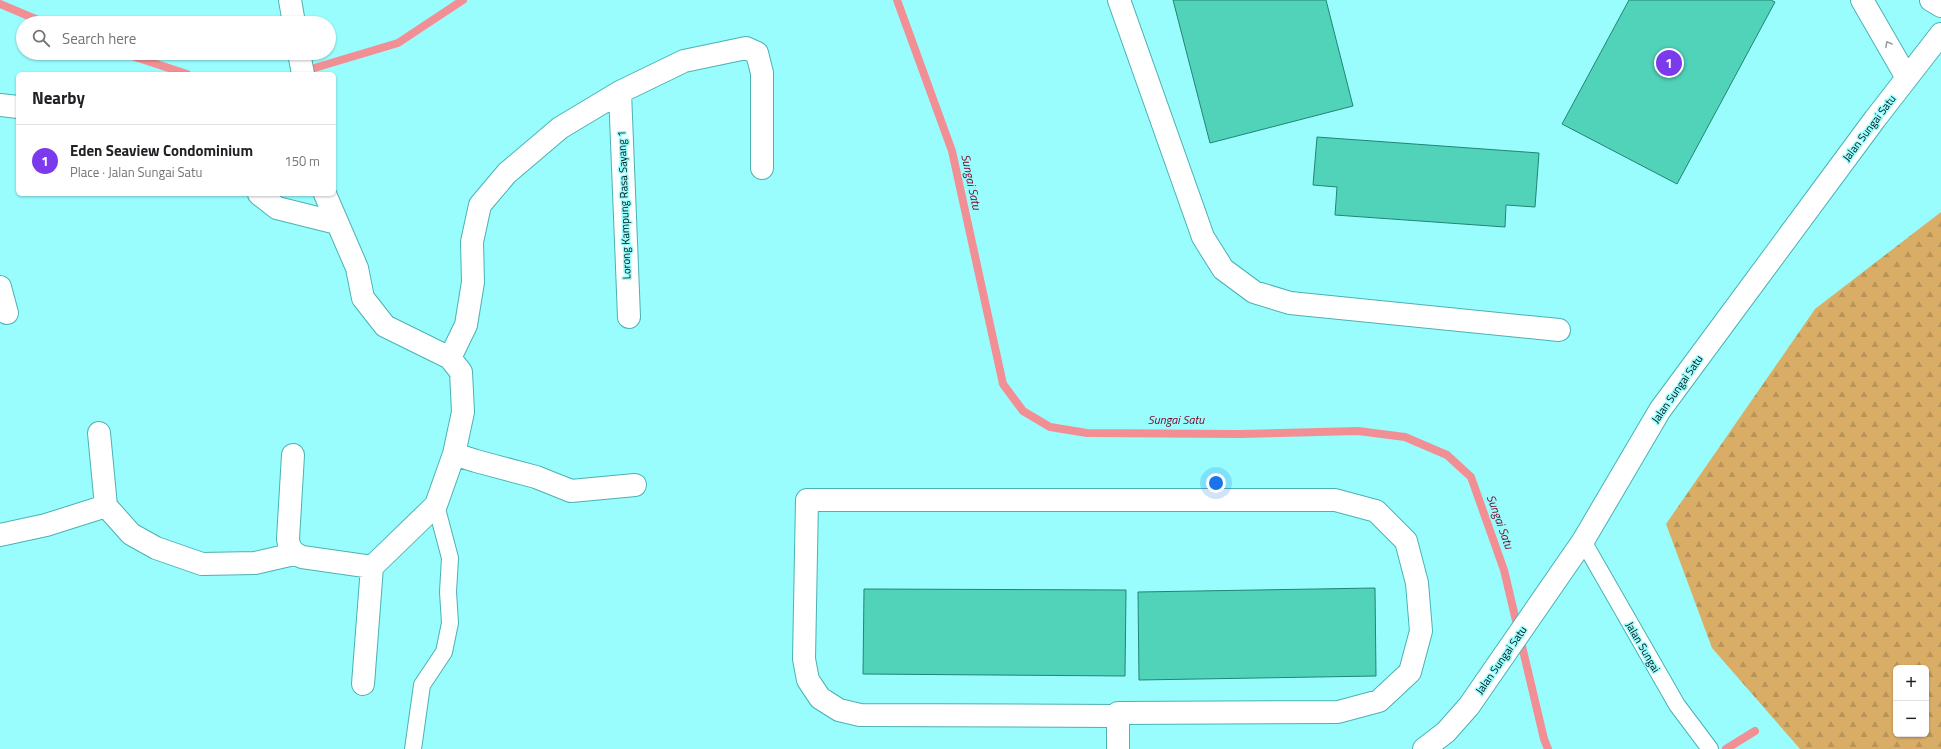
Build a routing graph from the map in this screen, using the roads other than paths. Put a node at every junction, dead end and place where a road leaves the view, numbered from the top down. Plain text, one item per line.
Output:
1 (290, 0) edge
2 (1120, 0) edge
3 (1862, 0) edge
4 (1931, 0) edge
5 (1941, 6) edge
6 (293, 16) edge
7 (1941, 34) edge
8 (300, 60) edge
9 (303, 72) edge
10 (1907, 78) junction
11 (620, 92) junction
12 (0, 105) edge
13 (16, 107) edge
14 (762, 168) dead end
15 (262, 196) edge
16 (326, 196) edge
17 (336, 223) junction
18 (0, 287) edge
19 (7, 313) dead end
20 (629, 317) dead end
21 (1559, 330) dead end
22 (450, 358) junction
23 (99, 433) dead end
24 (454, 454) junction
25 (293, 455) dead end
26 (635, 485) dead end
27 (436, 505) junction
28 (106, 506) junction
29 (0, 535) edge
30 (1583, 541) junction
31 (294, 554) junction
32 (372, 567) junction
33 (363, 684) dead end
34 (1118, 713) junction
35 (414, 749) edge
36 (1118, 749) edge
37 (1424, 749) edge
38 (1710, 749) edge

1 - 6 street
2 - 21 street
10 -> 3 street
4 - 5 street
7 - 10 street, Jalan Sungai Satu
8 - 9 street
10 - 30 street, Jalan Sungai Satu
11 - 14 street
11 - 20 street, Lorong Kampung Rasa Sayang 1
11 - 22 street
12 - 13 street
15 - 17 street
16 - 17 street
17 - 22 street
18 - 19 street
22 - 24 street
23 - 28 street
24 - 26 street
24 - 27 street
25 - 31 street
27 - 32 street
27 - 35 lane
28 - 29 street
28 - 31 street
30 - 37 street, Jalan Sungai Satu
30 - 38 lane, Jalan Sungai
31 - 32 street
32 - 33 street
34 - 34 street
34 - 36 street

